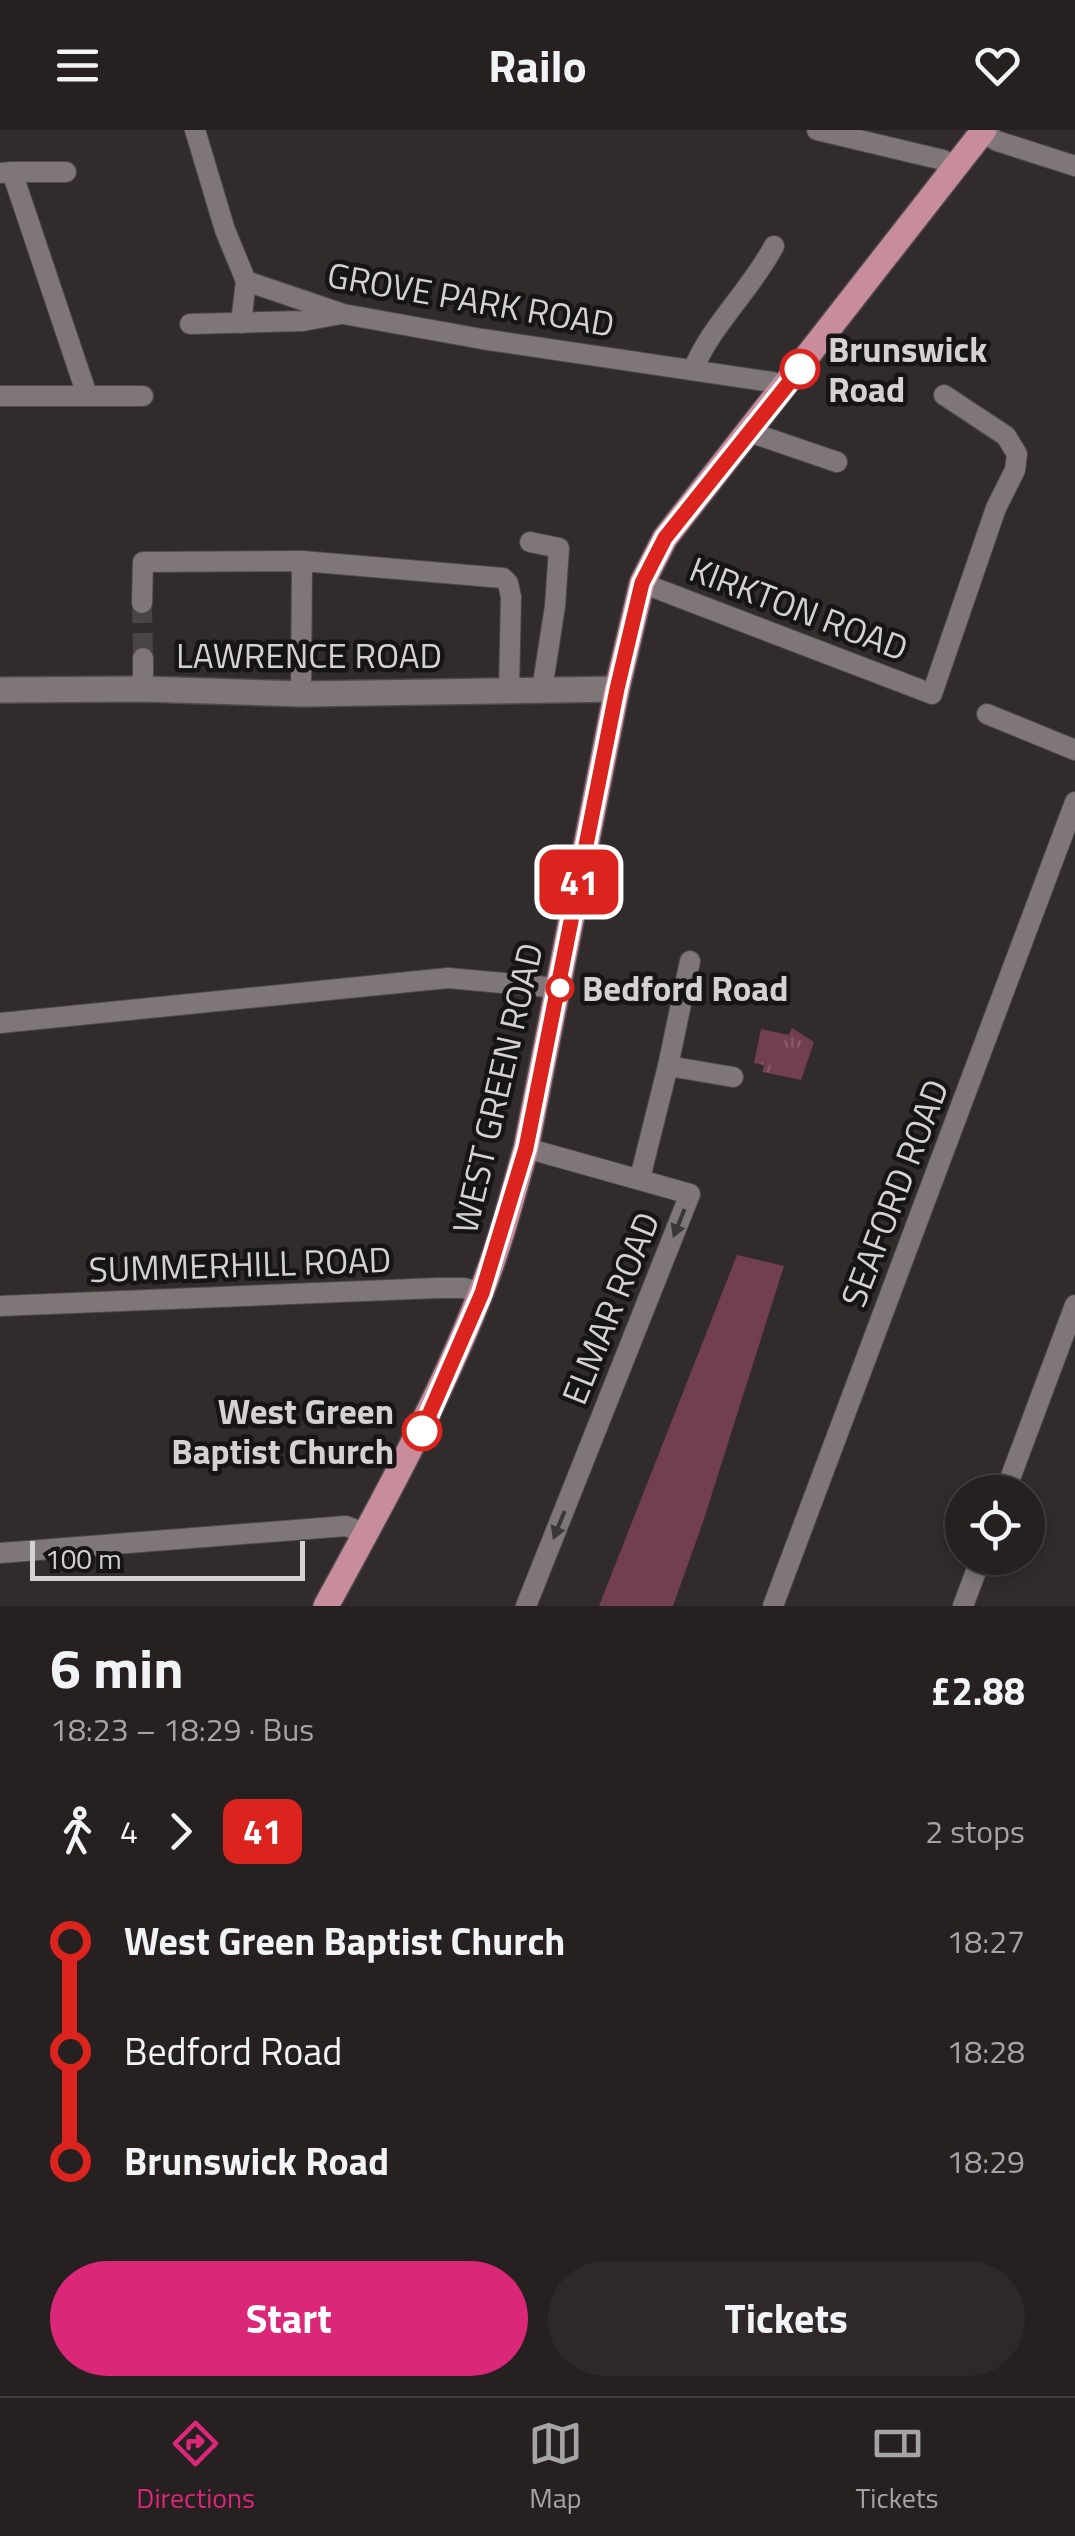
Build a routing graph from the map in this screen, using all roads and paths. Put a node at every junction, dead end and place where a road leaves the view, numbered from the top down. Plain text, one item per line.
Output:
1 (194, 130) edge
2 (817, 130) edge
3 (983, 131) edge
4 (1075, 166) edge
5 (956, 168) junction
6 (66, 172) dead end
7 (6, 173) edge
8 (774, 246) dead end
9 (246, 281) junction
10 (343, 314) junction
11 (242, 322) junction
12 (190, 324) dead end
13 (694, 370) junction
14 (784, 389) junction
15 (944, 394) dead end
16 (87, 395) junction
17 (0, 396) edge
18 (143, 396) dead end
19 (750, 432) junction
20 (837, 462) dead end
21 (530, 542) dead end
22 (302, 562) junction
23 (642, 583) junction
24 (142, 603) tunnel mouth
25 (142, 658) tunnel mouth
26 (143, 689) junction
27 (617, 689) junction
28 (0, 690) edge
29 (508, 690) junction
30 (542, 690) junction
31 (301, 694) junction
32 (987, 714) dead end
33 (1075, 750) edge
34 (1075, 802) edge
35 (690, 960) dead end
36 (560, 988) junction
37 (0, 1023) edge
38 (668, 1066) junction
39 (733, 1077) dead end
40 (526, 1148) junction
41 (640, 1178) junction
42 (482, 1293) junction
43 (1075, 1305) edge
44 (0, 1306) edge
45 (1011, 1475) edge
46 (368, 1534) junction
47 (0, 1553) edge
48 (974, 1575) edge
49 (326, 1606) edge
50 (526, 1606) edge
51 (773, 1606) edge
52 (962, 1606) edge

1 - 9 street
2 - 5 street
3 - 4 street
3 - 5 main road, WEST GREEN ROAD
5 - 14 main road, WEST GREEN ROAD
6 - 7 street
7 - 16 street
8 - 13 street
9 - 10 street, GROVE PARK ROAD
9 - 11 street
10 - 11 street
10 - 13 street, GROVE PARK ROAD
11 - 12 street
13 - 14 street, GROVE PARK ROAD
14 - 19 main road, WEST GREEN ROAD
15 - 23 street, KIRKTON ROAD
16 - 17 street
16 - 18 street
19 - 20 street
19 - 23 main road, WEST GREEN ROAD
21 - 30 street
22 - 24 street
22 - 29 street
22 - 31 street
23 - 27 main road, WEST GREEN ROAD
25 - 26 street
26 - 28 street, LAWRENCE ROAD
26 - 31 street, LAWRENCE ROAD
27 - 30 street, LAWRENCE ROAD
27 - 36 main road, WEST GREEN ROAD
29 - 30 street, LAWRENCE ROAD
29 - 31 street, LAWRENCE ROAD
32 - 33 street
34 - 51 street, SEAFORD ROAD
35 - 38 street
36 - 37 street
36 - 40 main road, WEST GREEN ROAD
38 - 39 street
38 - 41 street
40 - 41 street, ELMAR ROAD
40 - 42 main road, WEST GREEN ROAD
41 -> 50 street, ELMAR ROAD
42 - 44 street, SUMMERHILL ROAD
42 - 46 main road, WEST GREEN ROAD
43 - 45 street
46 - 47 street
46 - 49 main road, WEST GREEN ROAD
48 - 52 street

